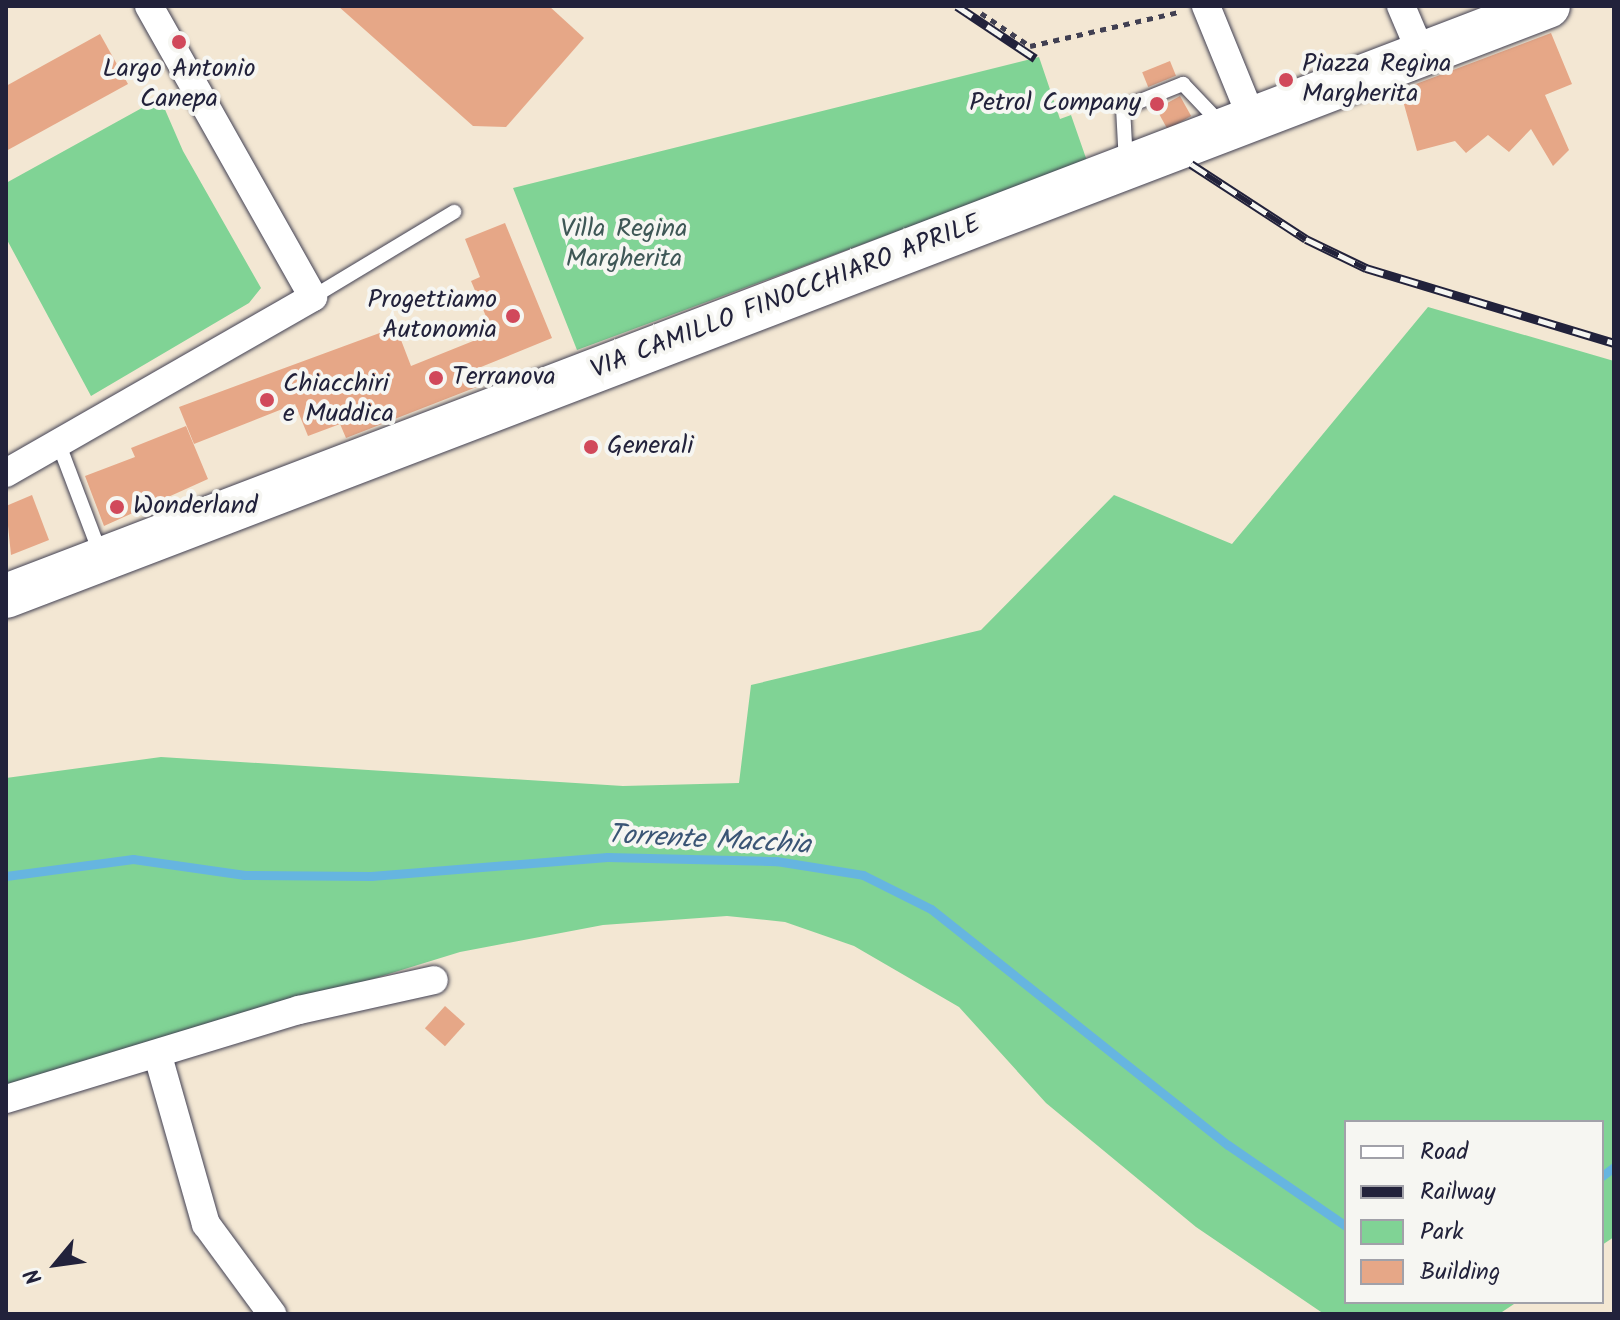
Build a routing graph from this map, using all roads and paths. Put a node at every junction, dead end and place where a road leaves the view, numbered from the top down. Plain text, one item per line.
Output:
1 (149, 6) edge
2 (1401, 6) edge
3 (1548, 6) edge
4 (1199, 7) edge
5 (981, 13) dead end
6 (1421, 53) junction
7 (1240, 126) junction
8 (1126, 169) junction
9 (454, 212) dead end
10 (313, 297) junction
11 (58, 442) junction
12 (6, 473) edge
13 (103, 559) junction
14 (6, 596) edge
15 (434, 980) dead end
16 (158, 1056) junction
17 (6, 1099) edge
18 (272, 1314) edge

1 - 10 street
2 - 6 street
3 - 6 main road, VIA CAMILLO FINOCCHIARO APRILE
4 - 5 path
4 - 7 street
6 - 7 main road, VIA CAMILLO FINOCCHIARO APRILE
7 - 8 main road, VIA CAMILLO FINOCCHIARO APRILE
7 - 8 lane
8 - 13 main road, VIA CAMILLO FINOCCHIARO APRILE
9 - 10 lane
10 - 11 street
11 - 12 street
11 - 13 lane
13 - 14 main road, VIA CAMILLO FINOCCHIARO APRILE
15 - 16 street
16 - 17 street
16 - 18 street

